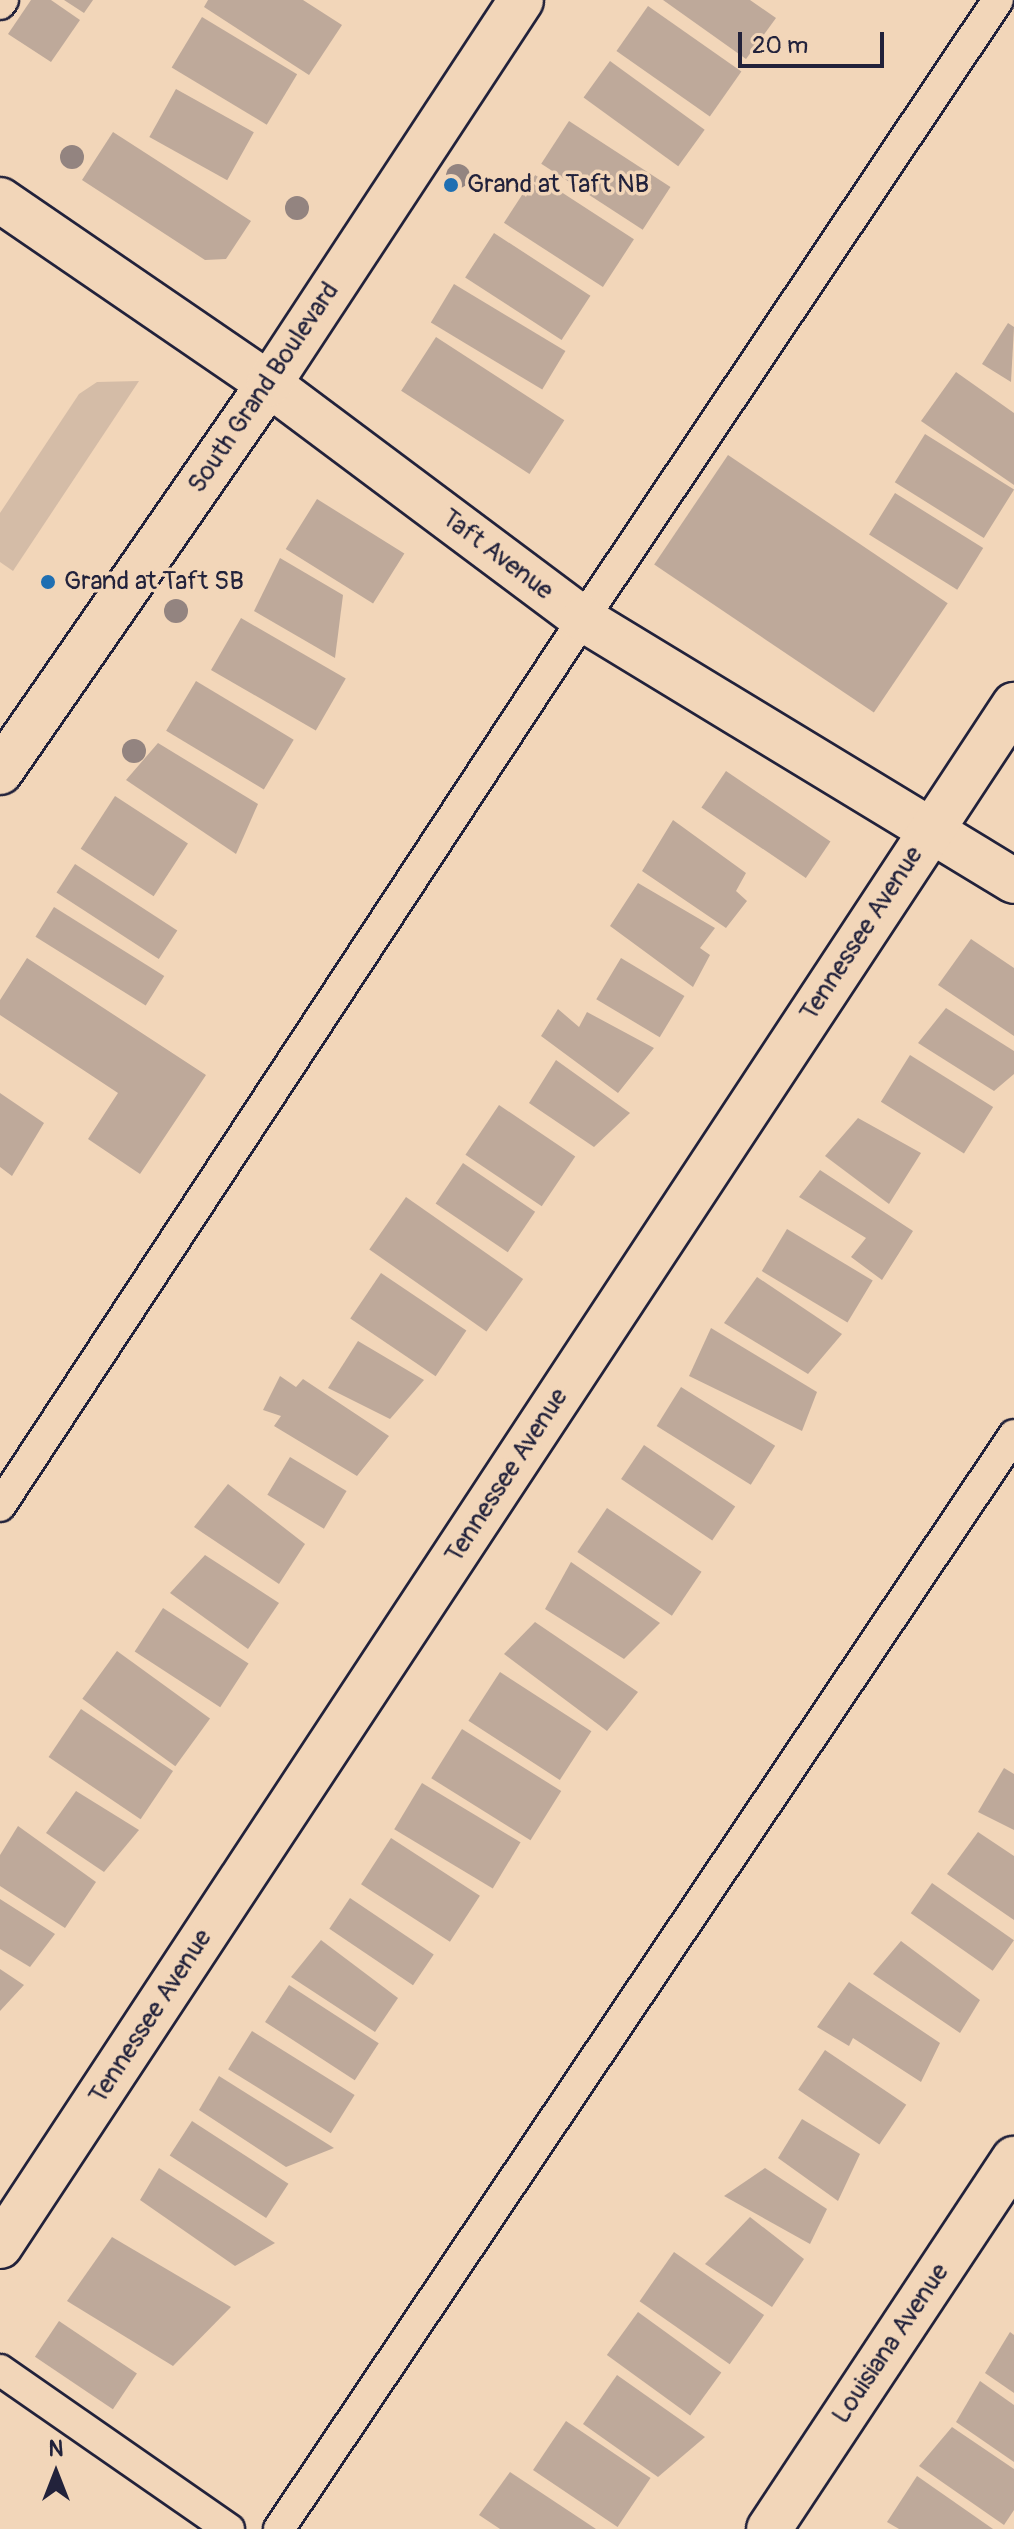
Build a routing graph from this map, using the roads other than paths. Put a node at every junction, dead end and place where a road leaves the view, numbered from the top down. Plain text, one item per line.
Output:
1 (521, 0) edge
2 (998, 0) edge
3 (0, 200) edge
4 (269, 384) junction
5 (583, 619) junction
6 (1014, 705) edge
7 (0, 772) edge
8 (932, 828) junction
9 (1014, 881) edge
10 (1014, 1435) edge
11 (0, 1506) edge
12 (1014, 2159) edge
13 (0, 2246) edge
14 (0, 2370) edge
15 (229, 2529) edge
16 (279, 2529) edge
17 (769, 2529) edge

1 - 4 street, South Grand Boulevard
2 - 5 lane
3 - 4 street, Taft Avenue
4 - 5 street, Taft Avenue
4 - 7 street, South Grand Boulevard
5 - 8 street, Taft Avenue
5 - 11 lane
6 - 8 street, Tennessee Avenue
8 - 9 street, Taft Avenue
8 - 13 street, Tennessee Avenue
10 - 16 lane
12 - 17 street, Louisiana Avenue
14 - 15 lane

